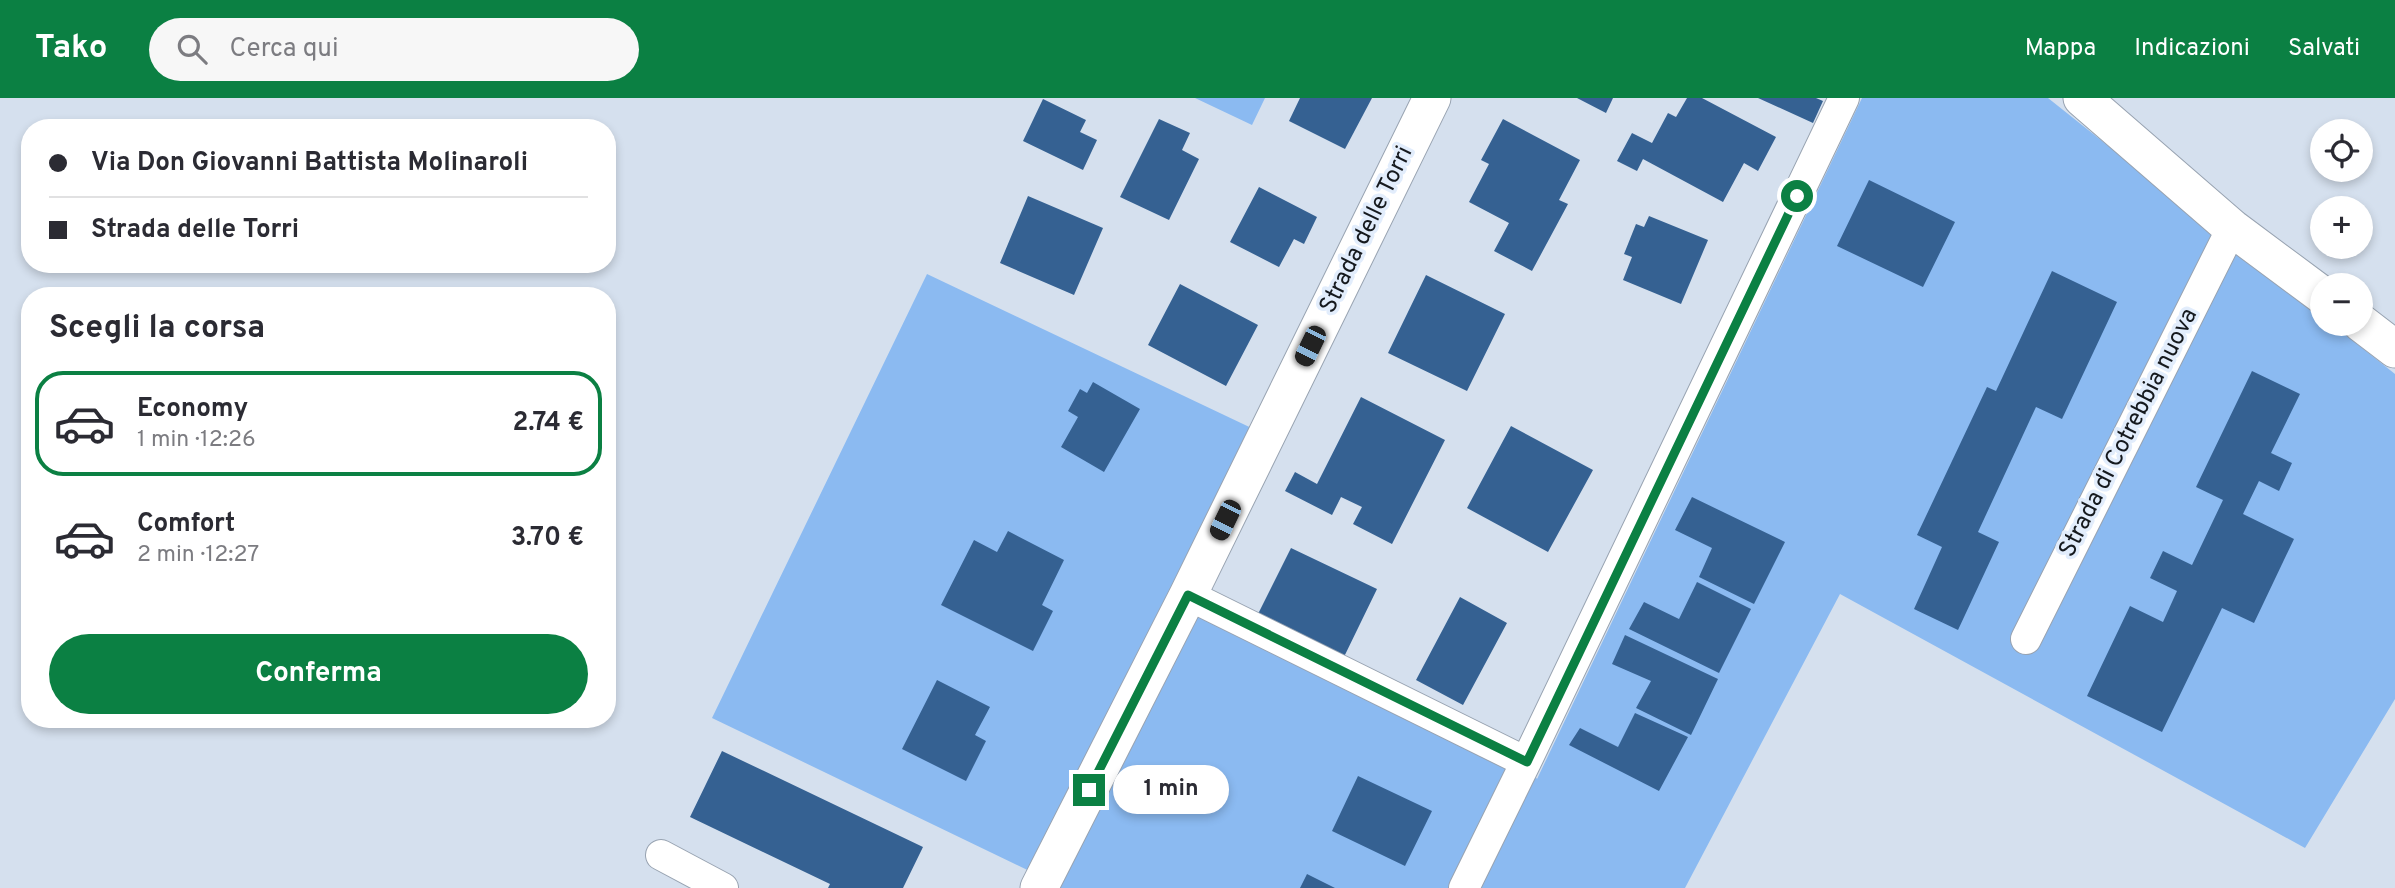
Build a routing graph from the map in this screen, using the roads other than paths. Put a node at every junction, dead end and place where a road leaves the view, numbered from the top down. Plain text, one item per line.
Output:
1 (1432, 98) edge
2 (1844, 98) edge
3 (2082, 98) edge
4 (2232, 228) junction
5 (2310, 286) edge
6 (2373, 332) edge
7 (2395, 349) edge
8 (1188, 595) junction
9 (2026, 639) dead end
10 (1527, 762) junction
11 (661, 855) dead end
12 (723, 888) edge
13 (1039, 888) edge
14 (1464, 888) edge

1 - 8 street, Strada delle Torri
2 - 10 street
3 - 4 street
4 - 5 street
4 - 9 street, Strada di Cotrebbia nuova
6 - 7 street
8 - 10 street
8 - 13 street, Strada delle Torri
10 - 14 street
11 - 12 street

